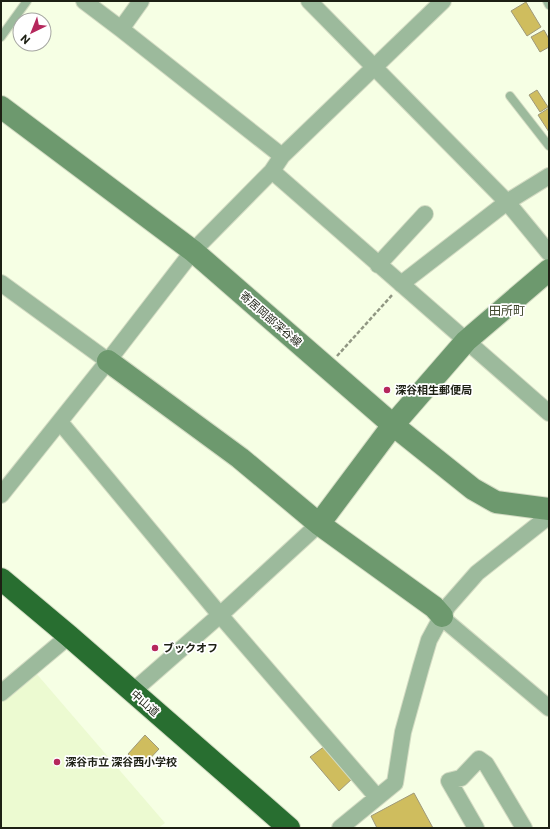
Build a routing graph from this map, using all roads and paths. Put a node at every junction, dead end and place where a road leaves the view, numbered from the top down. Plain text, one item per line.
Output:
1 (27, 1) edge
2 (84, 1) edge
3 (141, 1) edge
4 (309, 1) edge
5 (547, 1) edge
6 (442, 2) edge
7 (549, 5) edge
8 (121, 29) junction
9 (1, 37) edge
10 (374, 67) junction
11 (510, 96) dead end
12 (1, 107) edge
13 (549, 146) edge
14 (282, 156) junction
15 (272, 171) junction
16 (549, 176) edge
17 (507, 202) junction
18 (424, 214) dead end
19 (193, 251) junction
20 (549, 253) edge
21 (378, 265) junction
22 (549, 270) edge
23 (1, 283) edge
24 (402, 284) junction
25 (466, 341) junction
26 (108, 362) junction
27 (326, 368) junction
28 (549, 414) edge
29 (60, 422) junction
30 (393, 425) junction
31 (1, 495) edge
32 (549, 509) edge
33 (549, 516) edge
34 (319, 524) junction
35 (1, 579) edge
36 (220, 615) junction
37 (442, 616) junction
38 (69, 636) junction
39 (132, 692) junction
40 (1, 694) edge
41 (549, 708) edge
42 (377, 797) junction
43 (289, 828) edge
44 (340, 828) edge
45 (476, 828) edge
46 (524, 828) edge

1 - 9 lane
2 - 8 street
3 - 8 street
4 - 10 street
5 - 7 lane
6 - 10 street
8 - 14 street
10 - 14 street
10 - 17 street
11 - 13 lane
12 - 19 street, 寄居岡部深谷線
14 - 15 street
15 - 19 street
15 - 21 street
16 - 17 street
17 - 20 street
17 - 24 street
18 - 21 street
19 - 26 street
19 - 27 street, 寄居岡部深谷線
21 - 24 street
22 - 25 street
23 - 26 street
24 - 25 street
24 - 27 path
25 - 28 street
25 - 30 street
26 - 29 street
26 - 34 street
27 - 30 street, 寄居岡部深谷線
29 - 31 street
29 - 36 street
30 - 32 street, 寄居岡部深谷線
30 - 34 street
33 - 37 street
34 - 36 street
34 - 37 street
35 - 38 highway, 中山道
36 - 39 street
36 - 42 street
37 - 41 street
37 - 42 street
38 - 39 highway, 中山道
38 - 40 street
39 - 43 highway, 中山道
42 - 44 street
45 - 46 street

